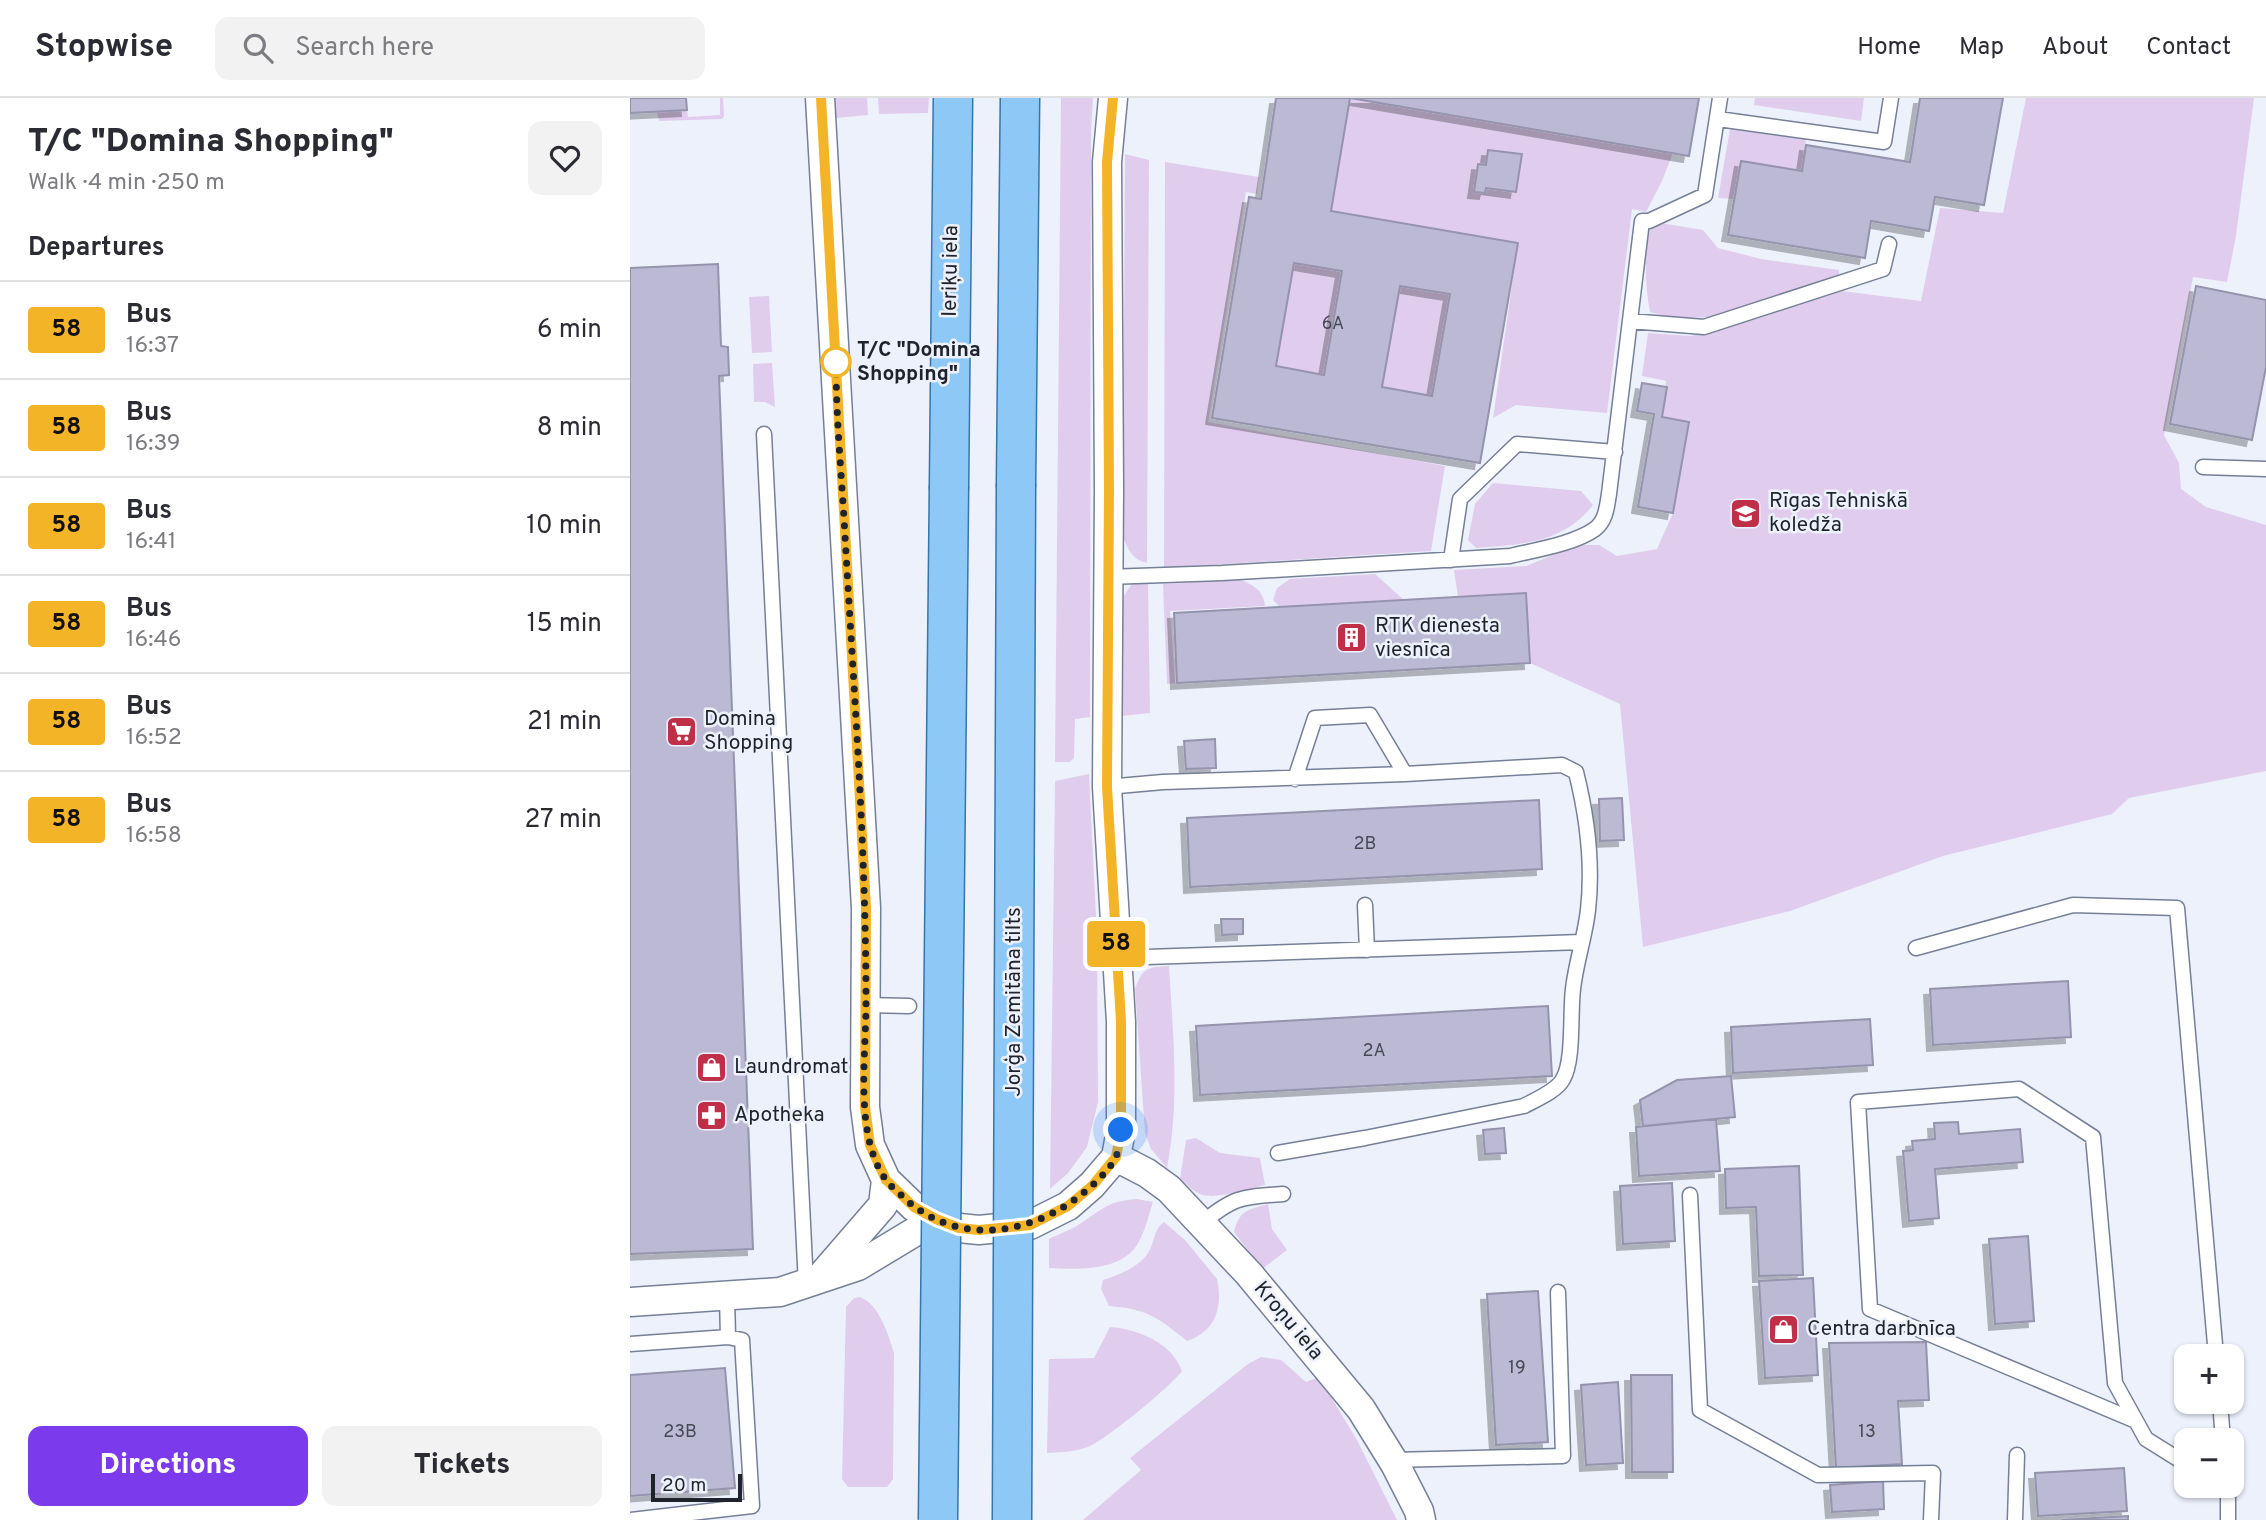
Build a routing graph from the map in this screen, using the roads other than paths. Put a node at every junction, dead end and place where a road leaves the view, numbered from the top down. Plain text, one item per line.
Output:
1 (821, 98) edge
2 (953, 98) edge
3 (1020, 98) edge
4 (1113, 98) edge
5 (1720, 98) edge
6 (1891, 98) edge
7 (1718, 119) junction
8 (1889, 244) dead end
9 (1630, 321) junction
10 (764, 434) dead end
11 (1615, 453) junction
12 (2203, 467) dead end
13 (2266, 469) edge
14 (1451, 560) junction
15 (1107, 577) junction
16 (1405, 774) junction
17 (1295, 779) junction
18 (1107, 787) junction
19 (1365, 905) dead end
20 (1581, 942) junction
21 (1916, 947) dead end
22 (1367, 950) junction
23 (1117, 958) junction
24 (866, 1004) junction
25 (909, 1006) dead end
26 (1278, 1153) dead end
27 (1116, 1157) junction
28 (886, 1180) junction
29 (1283, 1194) dead end
30 (1689, 1195) dead end
31 (936, 1219) junction
32 (1202, 1223) junction
33 (812, 1282) junction
34 (1558, 1292) dead end
35 (727, 1297) junction
36 (630, 1302) edge
37 (728, 1337) junction
38 (630, 1344) edge
39 (2215, 1344) edge
40 (2136, 1421) junction
41 (2017, 1455) dead end
42 (2174, 1456) edge
43 (1392, 1460) junction
44 (2226, 1498) edge
45 (631, 1520) edge
46 (938, 1520) edge
47 (1012, 1520) edge
48 (1421, 1520) edge
49 (1931, 1520) edge
50 (2015, 1520) edge
51 (2228, 1520) edge

1 - 24 street
2 - 46 main road, Ieriķu iela, bridge
3 - 47 main road, Jorģa Zemitāna tilts, bridge
4 - 15 street
5 - 7 lane
6 - 7 lane
7 - 9 lane
8 - 9 lane
9 - 11 lane
10 - 33 lane
11 - 14 lane
11 - 14 lane
12 - 13 lane
14 - 15 lane
15 - 18 street
16 - 17 lane
16 - 17 lane
16 - 20 lane
17 - 18 lane
18 - 23 street
19 - 22 lane
20 - 22 lane
20 - 26 lane
21 - 39 lane
22 - 23 lane
23 - 27 street
24 - 25 lane
24 - 28 street
27 - 31 street
27 - 32 street, Kroņu iela
28 - 31 street
28 - 33 street
29 - 32 lane
30 - 49 lane
31 - 33 street
32 - 43 street, Kroņu iela
33 - 35 street
34 - 43 lane
35 - 36 street
35 - 37 lane
37 - 38 lane
37 - 45 lane
40 - 40 lane
40 - 42 lane
41 - 50 lane
43 - 48 street, Kroņu iela
44 - 51 lane

